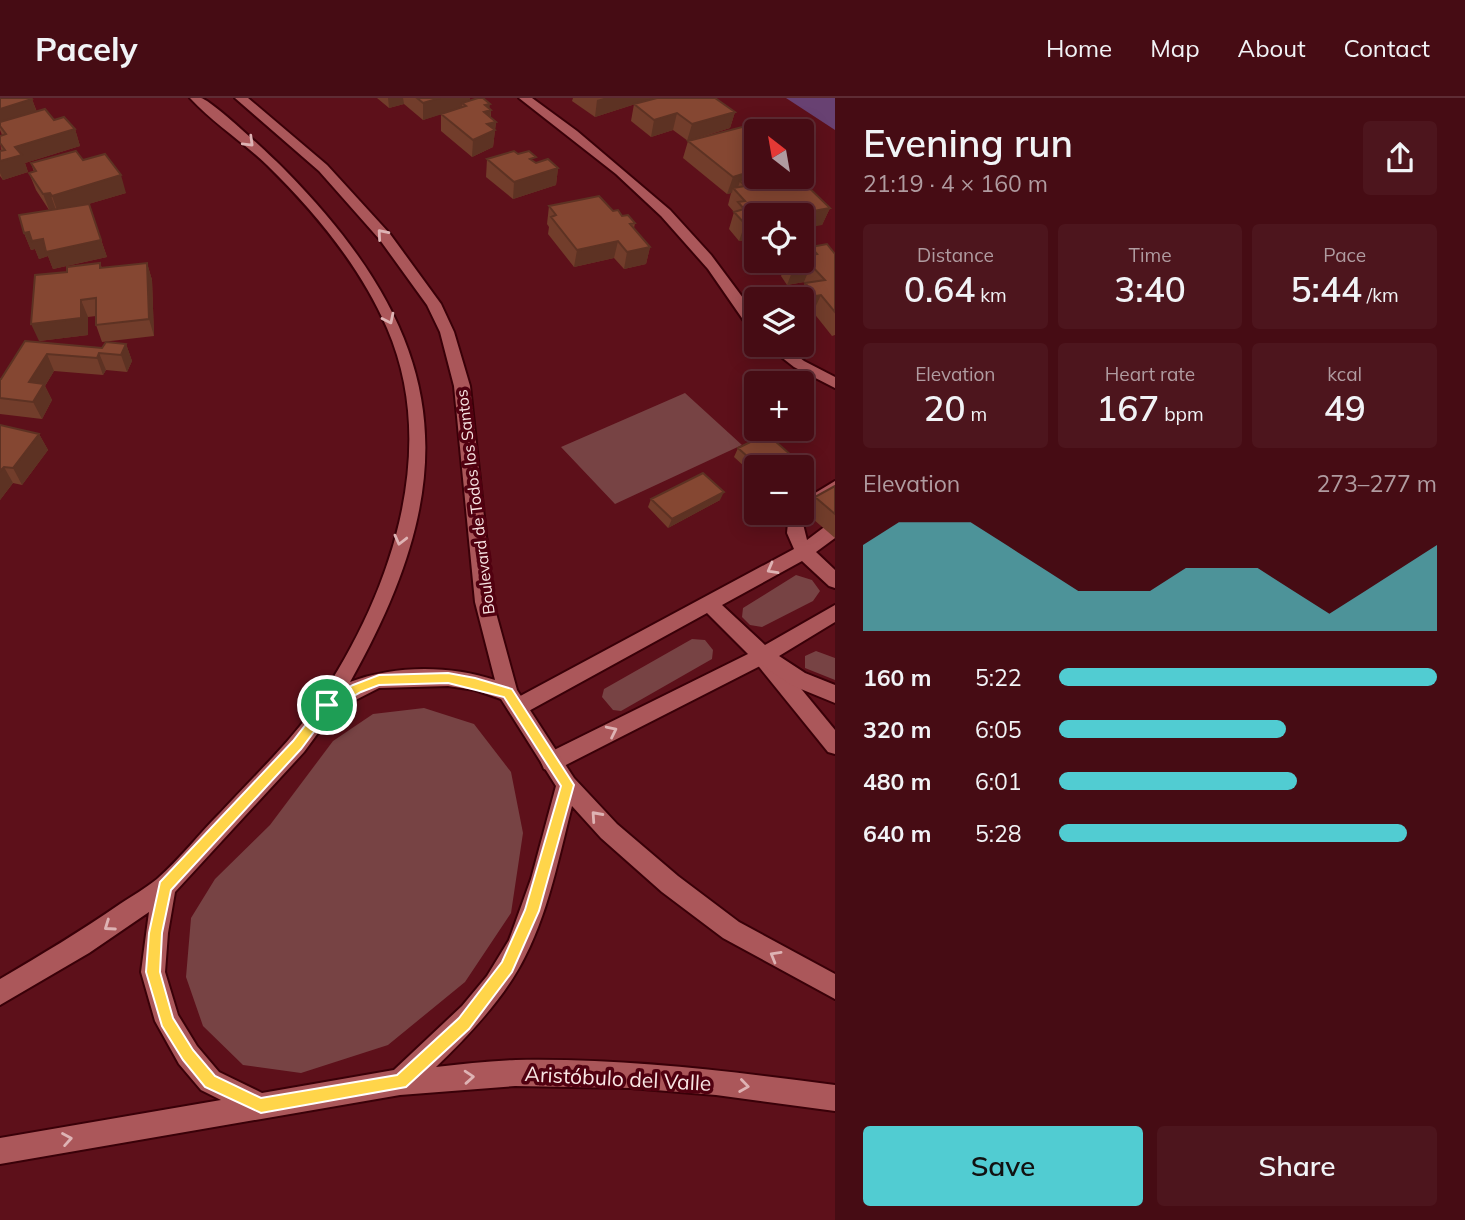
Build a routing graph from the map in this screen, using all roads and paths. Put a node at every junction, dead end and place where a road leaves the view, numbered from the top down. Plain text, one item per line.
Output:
1 (196, 98) edge
2 (240, 98) edge
3 (525, 98) edge
4 (744, 311) edge
5 (789, 357) edge
6 (835, 383) edge
7 (835, 487) edge
8 (814, 501) edge
9 (796, 525) edge
10 (830, 533) edge
11 (803, 552) junction
12 (835, 581) edge
13 (710, 604) junction
14 (835, 613) edge
15 (762, 656) junction
16 (835, 694) edge
17 (513, 700) junction
18 (327, 705) junction
19 (835, 746) edge
20 (551, 762) junction
21 (567, 785) junction
22 (165, 887) junction
23 (835, 987) edge
24 (0, 993) edge
25 (400, 1082) junction
26 (835, 1098) edge
27 (261, 1106) junction
28 (0, 1151) edge

1 -> 18 street
17 -> 2 street, Boulevard de Todos los Santos
3 - 4 street
5 - 6 street
7 - 8 street
9 - 11 street
10 - 11 street
11 - 12 street
11 -> 13 street
13 - 15 street
13 - 17 street
14 - 15 street
15 - 16 street
15 - 19 street
20 -> 15 street
17 - 18 street
17 - 20 street, Boulevard de Todos los Santos
18 - 22 street
20 - 21 street, Boulevard de Todos los Santos
23 -> 21 street
21 - 25 street
22 -> 24 street
22 - 27 street
25 -> 26 street, Aristóbulo del Valle
25 - 27 street, Aristóbulo del Valle
28 -> 27 street

